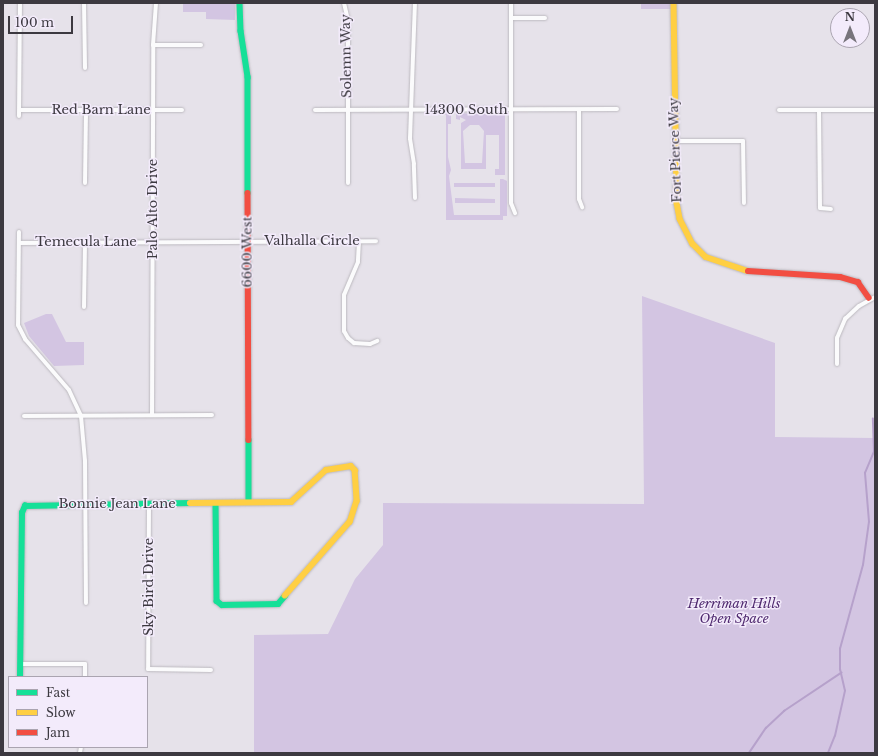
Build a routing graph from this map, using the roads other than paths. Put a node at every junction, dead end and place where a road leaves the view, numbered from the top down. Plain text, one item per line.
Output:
1 (20, 3) edge
2 (84, 3) edge
3 (156, 3) edge
4 (240, 3) edge
5 (344, 3) edge
6 (416, 3) edge
7 (511, 3) edge
8 (674, 3) edge
9 (511, 18) junction
10 (545, 18) dead end
11 (153, 45) junction
12 (201, 45) dead end
13 (85, 68) dead end
14 (618, 109) dead end
15 (20, 110) junction
16 (86, 110) junction
17 (153, 110) junction
18 (182, 110) dead end
19 (315, 110) dead end
20 (348, 110) junction
21 (410, 110) junction
22 (511, 110) junction
23 (579, 110) junction
24 (779, 110) dead end
25 (819, 110) junction
26 (875, 110) edge
27 (19, 116) dead end
28 (675, 141) junction
29 (85, 183) dead end
30 (348, 183) dead end
31 (414, 198) dead end
32 (744, 202) dead end
33 (582, 207) dead end
34 (831, 209) dead end
35 (515, 213) dead end
36 (19, 232) dead end
37 (248, 240) junction
38 (359, 241) junction
39 (376, 241) dead end
40 (85, 242) junction
41 (153, 242) junction
42 (20, 243) junction
43 (872, 298) edge
44 (84, 306) dead end
45 (376, 341) dead end
46 (837, 364) dead end
47 (152, 415) junction
48 (212, 415) dead end
49 (24, 416) dead end
50 (81, 416) junction
51 (249, 502) junction
52 (216, 503) junction
53 (84, 504) junction
54 (149, 504) junction
55 (86, 603) dead end
56 (20, 664) junction
57 (211, 670) dead end
58 (20, 676) edge
59 (85, 676) edge

1 - 15 street
2 - 13 street
3 - 11 street, Palo Alto Drive
4 - 37 street, 6600 West
5 - 20 street, Solemn Way
6 - 21 street
7 - 9 street
8 - 28 street, Fort Pierce Way
9 - 10 street
9 - 22 street
11 - 12 street
11 - 17 street, Palo Alto Drive
14 - 23 street, 14300 South
15 - 16 street, Red Barn Lane
15 - 27 street
16 - 17 street, Red Barn Lane
16 - 29 street
17 - 18 street, Red Barn Lane
17 - 41 street, Palo Alto Drive
19 - 20 street, 14300 South
20 - 21 street, 14300 South
20 - 30 street, Solemn Way
21 - 22 street, 14300 South
21 - 31 street
22 - 23 street, 14300 South
22 - 35 street
23 - 33 street
24 - 25 street
25 - 26 street
25 - 34 street
28 - 32 street
28 - 43 street, Fort Pierce Way
36 - 42 street
37 - 38 street, Valhalla Circle
37 - 41 street, Temecula Lane
37 - 51 street, 6600 West
38 - 39 street, Valhalla Circle
38 - 45 street
40 - 41 street, Temecula Lane
40 - 42 street, Temecula Lane
40 - 44 street
41 - 47 street, Palo Alto Drive
42 - 50 street
43 - 46 street
47 - 48 street
47 - 50 street
49 - 50 street
50 - 53 street
51 - 52 street, Bonnie Jean Lane
51 - 52 street, Bonnie Jean Lane
52 - 54 street, Bonnie Jean Lane
53 - 54 street, Bonnie Jean Lane
53 - 55 street
53 - 56 street, Bonnie Jean Lane
54 - 57 street, Sky Bird Drive
56 - 58 street
56 - 59 street

